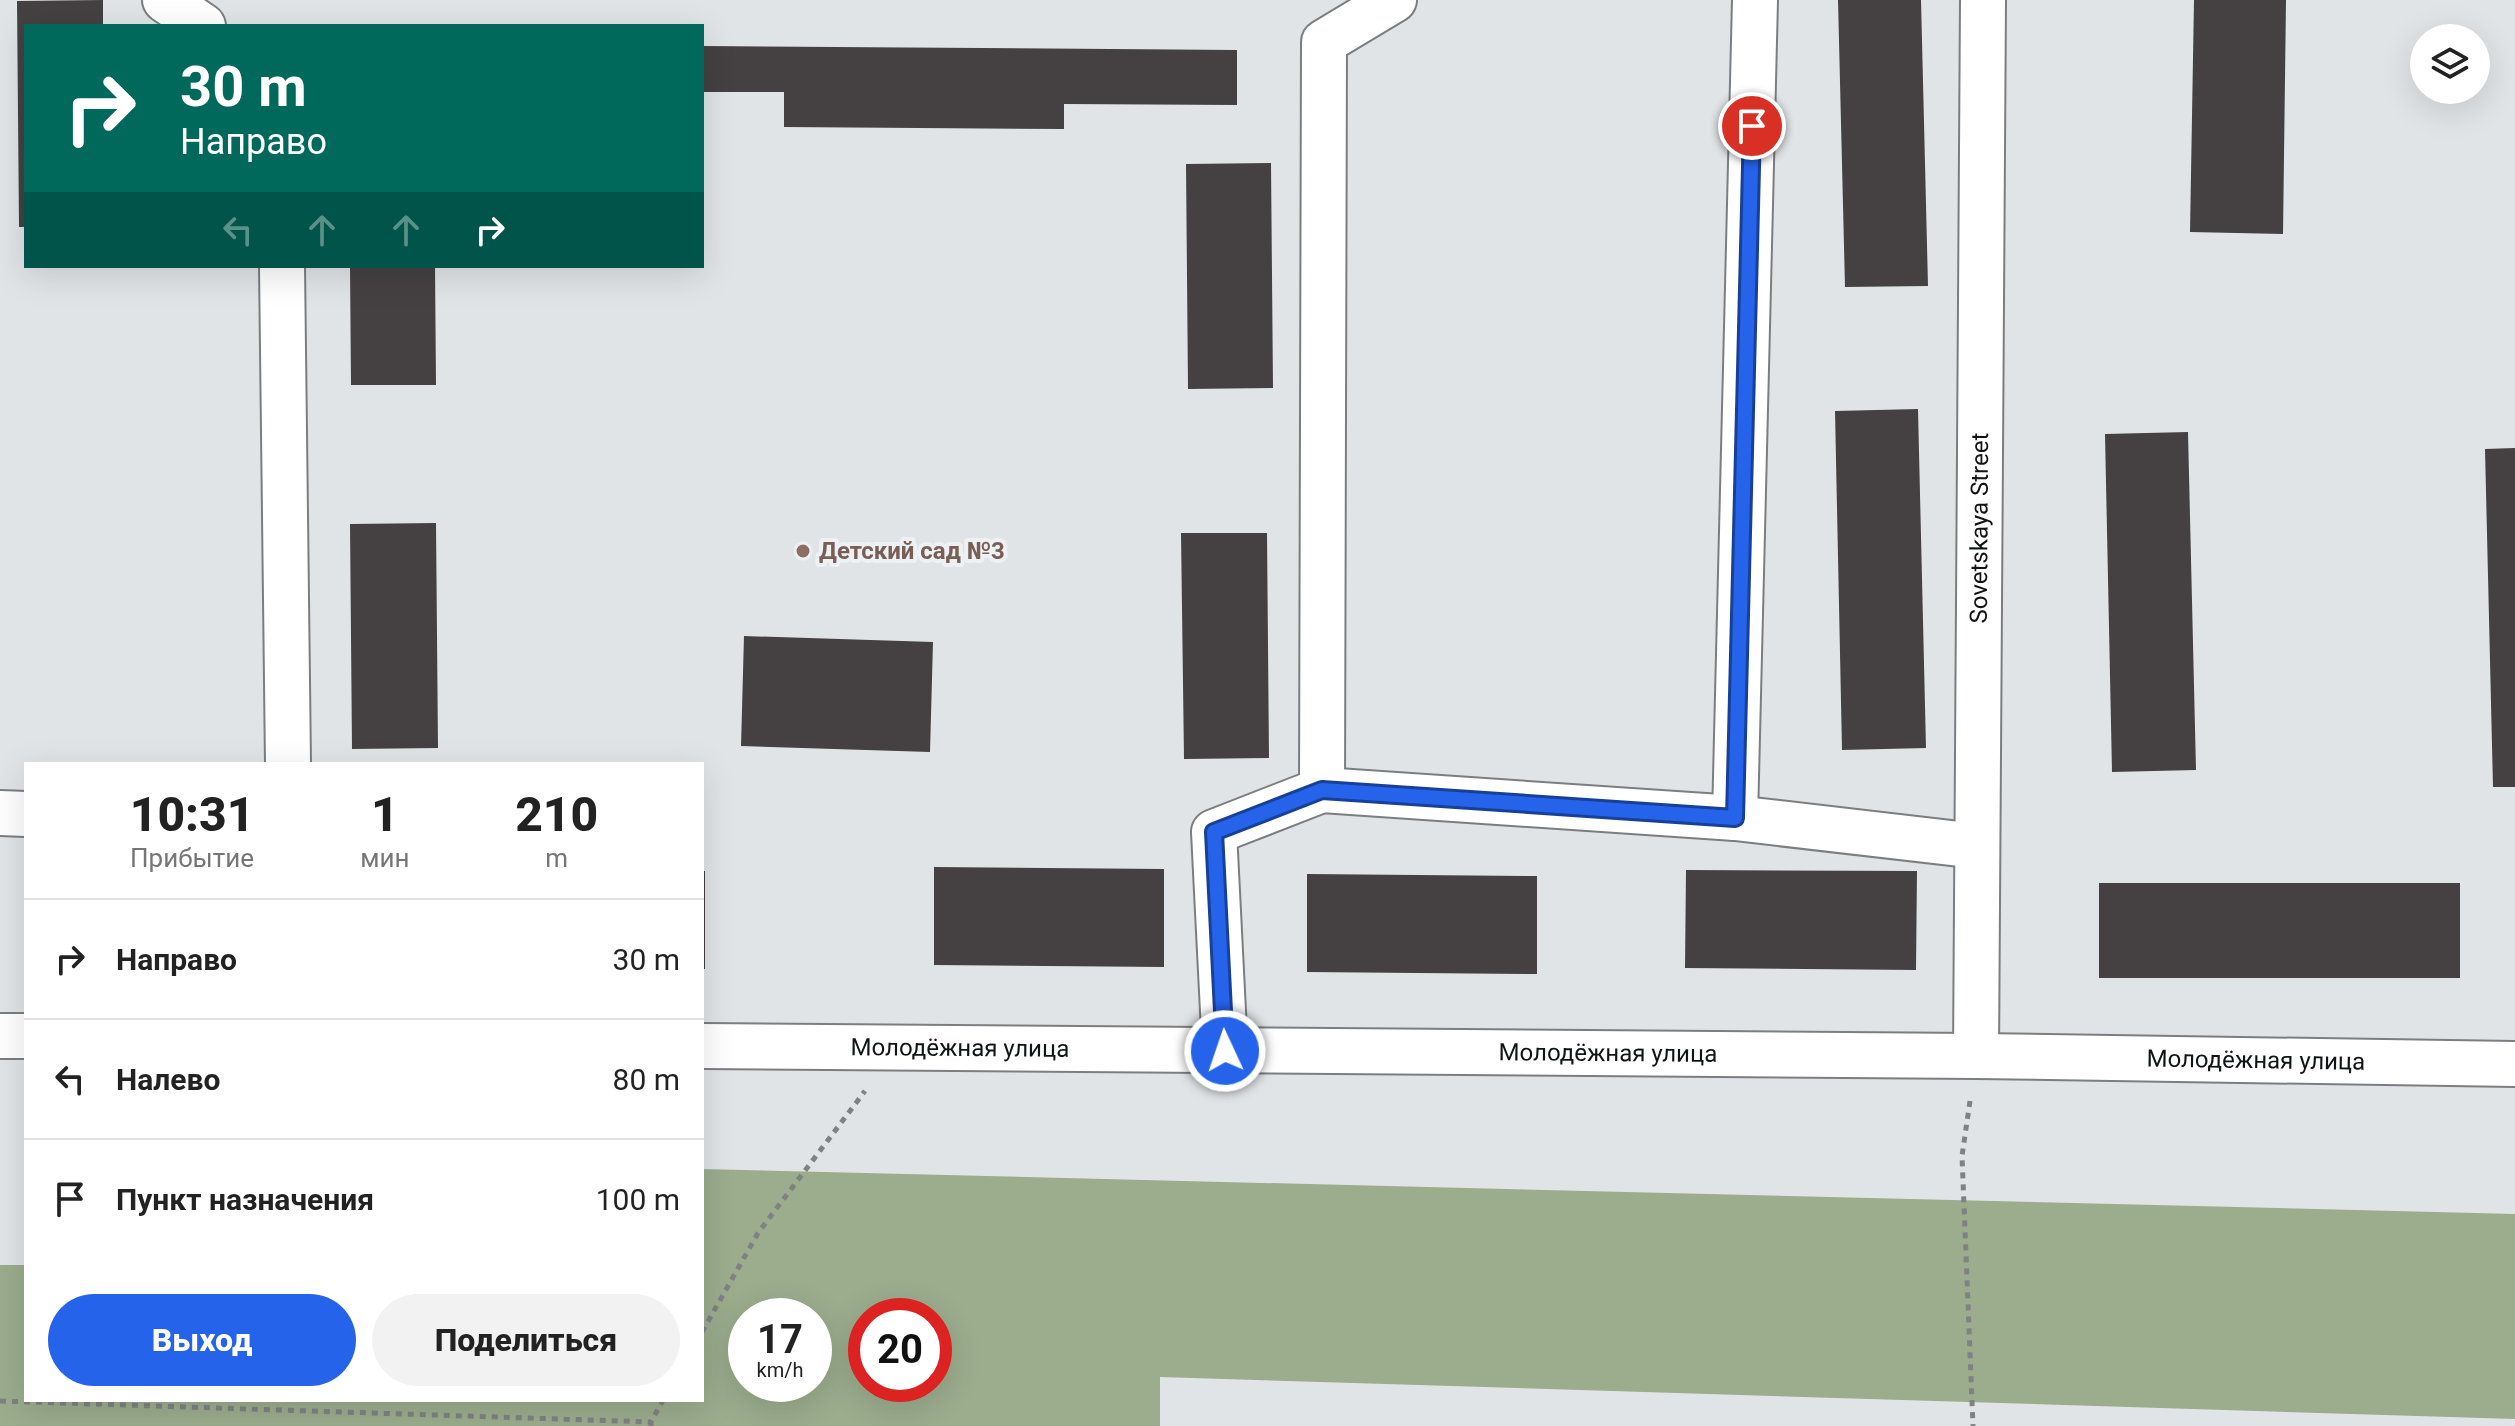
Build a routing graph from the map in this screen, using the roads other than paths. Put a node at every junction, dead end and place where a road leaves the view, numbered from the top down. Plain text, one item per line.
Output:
1 (165, 0) edge
2 (1394, 0) edge
3 (1755, 0) edge
4 (1983, 0) edge
5 (200, 24) edge
6 (282, 268) edge
7 (288, 762) edge
8 (1322, 790) junction
9 (0, 813) edge
10 (24, 814) edge
11 (1735, 818) junction
12 (1977, 846) junction
13 (0, 1036) edge
14 (24, 1036) edge
15 (704, 1046) edge
16 (1225, 1051) junction
17 (1976, 1056) junction
18 (2515, 1064) edge

1 - 5 street
2 - 8 street
3 - 11 street
4 - 12 street, Sovetskaya Street
6 - 7 street
8 - 11 street
8 - 16 street
9 - 10 street
11 - 12 street
12 - 17 street, Sovetskaya Street
13 - 14 street
15 - 16 street, Молодёжная улица
16 - 17 street, Молодёжная улица
17 - 18 street, Молодёжная улица

